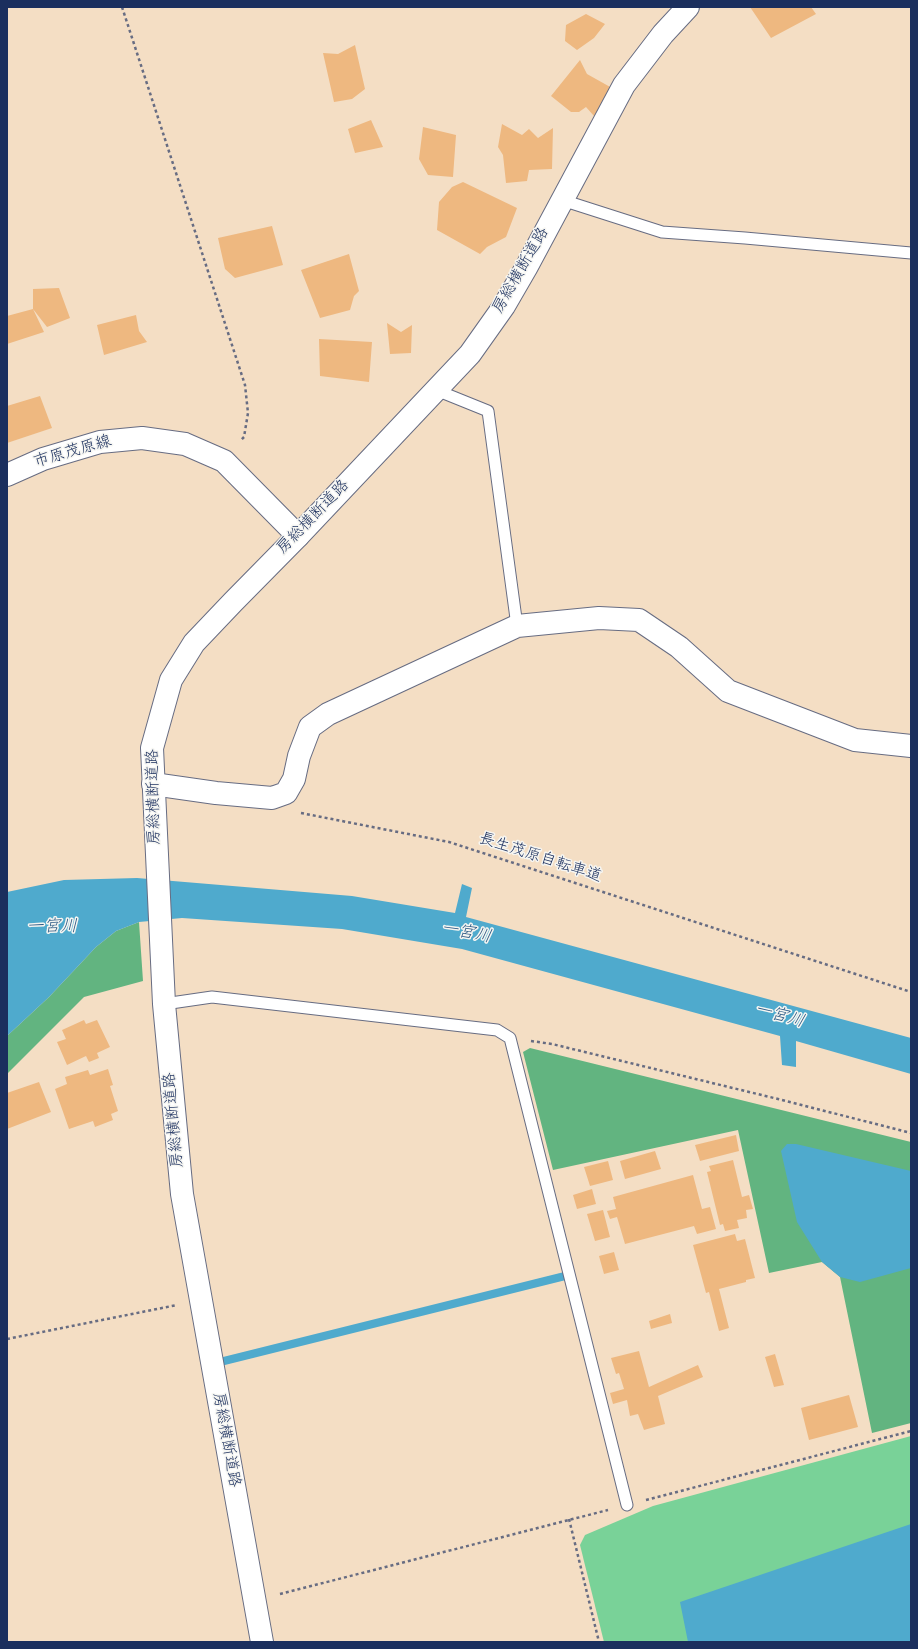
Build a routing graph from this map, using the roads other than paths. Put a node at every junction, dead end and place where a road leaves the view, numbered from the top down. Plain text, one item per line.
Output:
1 (688, 7) edge
2 (562, 200) junction
3 (911, 252) edge
4 (436, 390) junction
5 (7, 475) edge
6 (298, 536) junction
7 (516, 626) junction
8 (911, 746) edge
9 (153, 784) junction
10 (164, 1004) junction
11 (627, 1505) road end
12 (262, 1642) edge

1 - 2 main road, 房総横断道路
2 - 3 lane
2 - 4 main road, 房総横断道路
4 - 6 main road, 房総横断道路
4 - 7 lane
5 - 6 main road, 市原茂原線
6 - 9 main road, 房総横断道路
7 - 8 main road
7 - 9 main road
9 - 10 main road, 房総横断道路
10 - 11 lane
10 - 12 main road, 房総横断道路

